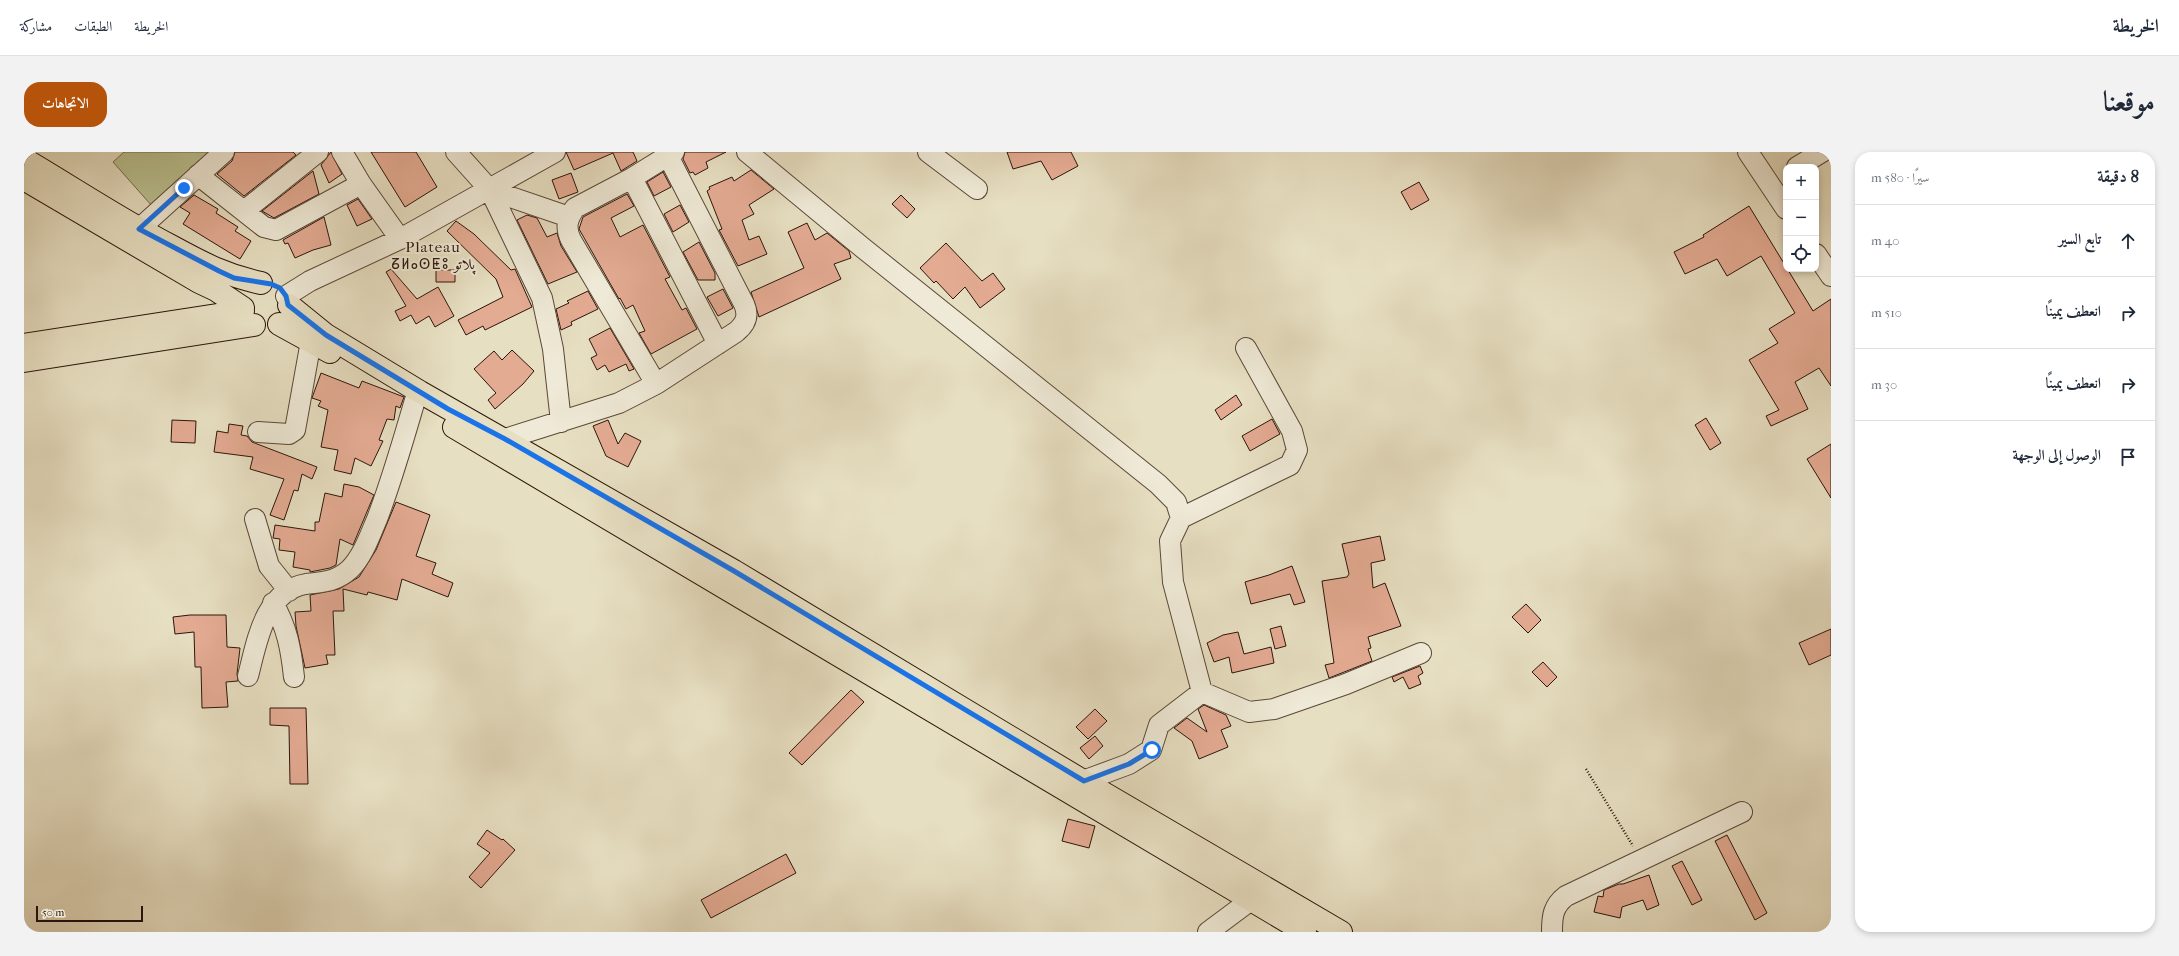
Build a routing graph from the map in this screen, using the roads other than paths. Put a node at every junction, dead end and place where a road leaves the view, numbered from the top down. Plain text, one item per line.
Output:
1 (224, 152) edge
2 (318, 152) edge
3 (342, 152) edge
4 (456, 152) edge
5 (555, 152) edge
6 (747, 152) edge
7 (928, 152) edge
8 (1748, 152) edge
9 (1822, 152) edge
10 (671, 154) edge
11 (24, 159) edge
12 (950, 159) edge
13 (1802, 164) edge
14 (198, 175) junction
15 (1783, 176) edge
16 (632, 178) junction
17 (24, 179) edge
18 (361, 184) junction
19 (1769, 184) junction
20 (977, 189) dead end
21 (490, 190) junction
22 (1783, 205) edge
23 (244, 211) junction
24 (569, 217) junction
25 (139, 229) junction
26 (400, 239) junction
27 (1819, 258) edge
28 (1831, 276) edge
29 (261, 283) junction
30 (287, 301) junction
31 (247, 314) junction
32 (278, 324) junction
33 (311, 341) junction
34 (718, 344) junction
35 (24, 345) edge
36 (1246, 348) dead end
37 (24, 361) edge
38 (656, 384) junction
39 (415, 400) junction
40 (561, 422) junction
41 (258, 432) dead end
42 (505, 439) junction
43 (1181, 518) junction
44 (255, 519) dead end
45 (289, 591) junction
46 (273, 603) junction
47 (1421, 653) dead end
48 (248, 676) dead end
49 (294, 677) dead end
50 (1202, 692) junction
51 (1084, 781) junction
52 (1742, 812) dead end
53 (1251, 900) junction
54 (1208, 932) edge
55 (1305, 932) edge
56 (1341, 932) edge
57 (1552, 932) edge

1 - 14 street
2 - 23 street
3 - 18 street
4 - 21 street
5 - 21 street
6 - 43 street
7 - 12 street
8 - 19 street
9 - 13 street
10 - 16 street
10 - 34 street
11 - 25 main road
12 - 20 street
14 - 23 street
14 - 25 street
15 - 19 street
16 - 24 street
16 - 34 street
17 - 31 main road
18 - 23 street
18 - 26 street
19 - 22 street
21 - 24 street
21 - 26 street
21 - 40 street
24 - 38 street
25 - 29 main road
26 - 30 street
27 - 28 street
29 - 30 main road
29 - 31 main road
30 - 32 main road
30 - 42 main road
31 - 32 main road
31 - 35 main road
31 - 37 main road
32 - 33 main road
33 - 39 main road
33 - 41 street
34 - 38 street
36 - 43 street
38 - 40 street
39 - 45 street
39 - 53 main road
40 - 42 street
42 - 51 main road
43 - 50 street
44 - 45 street
45 - 46 street
46 - 48 street
46 - 49 street
47 - 50 street
50 - 51 street
51 - 56 main road
52 - 57 street
53 - 54 street
53 - 55 main road

